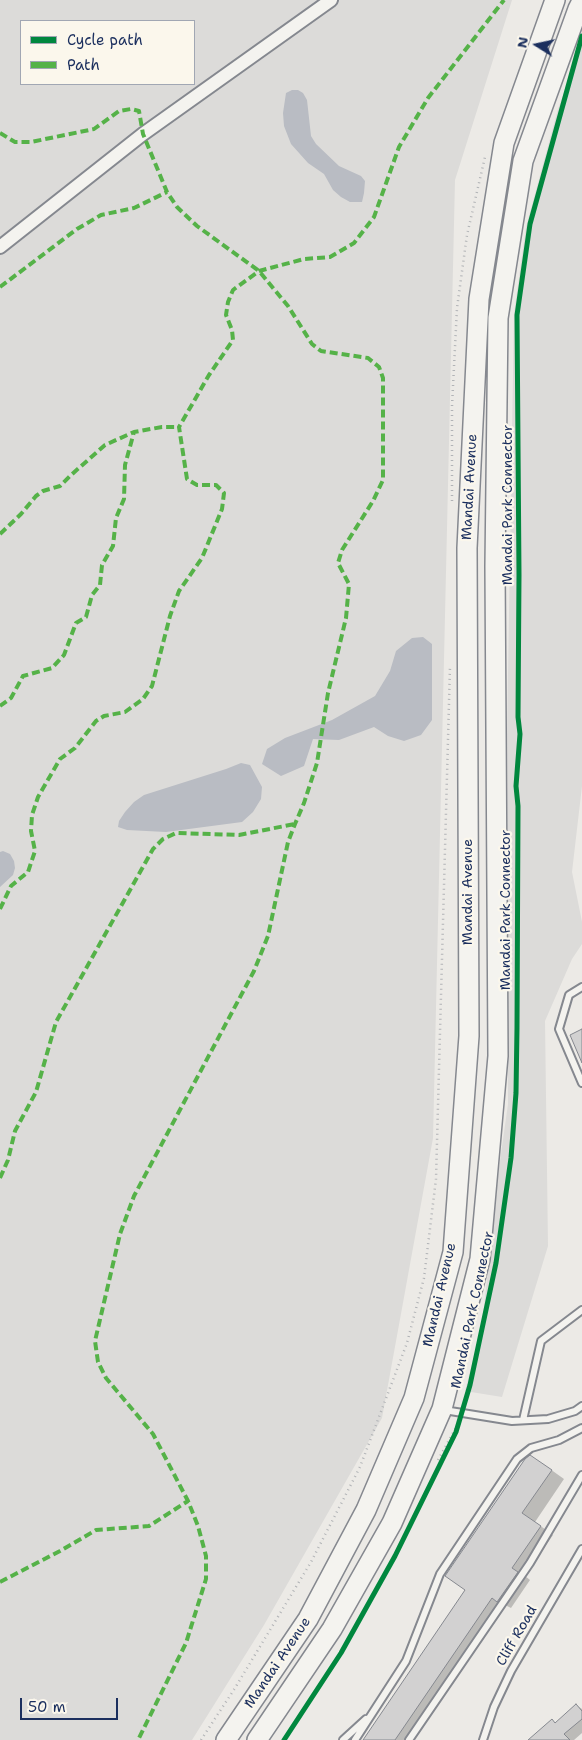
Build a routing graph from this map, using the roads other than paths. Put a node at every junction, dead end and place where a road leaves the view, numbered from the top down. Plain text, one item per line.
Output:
1 (331, 0) edge
2 (555, 0) edge
3 (582, 1) edge
4 (0, 247) edge
5 (582, 987) edge
6 (582, 1084) edge
7 (582, 1310) edge
8 (582, 1406) edge
9 (442, 1409) junction
10 (523, 1420) junction
11 (582, 1428) edge
12 (582, 1475) edge
13 (582, 1549) edge
14 (373, 1714) junction
15 (226, 1740) edge
16 (257, 1740) edge
17 (343, 1740) edge
18 (355, 1740) edge
19 (409, 1740) edge
20 (483, 1740) edge

1 - 4 street
2 - 15 main road, Mandai Avenue
3 - 9 main road, Mandai Avenue
5 - 6 lane
7 - 10 lane
8 - 10 lane
9 - 10 lane
9 - 16 main road, Mandai Avenue
11 - 14 lane
12 - 19 lane
13 - 20 lane, Cliff Road
14 - 17 lane
14 - 18 lane

